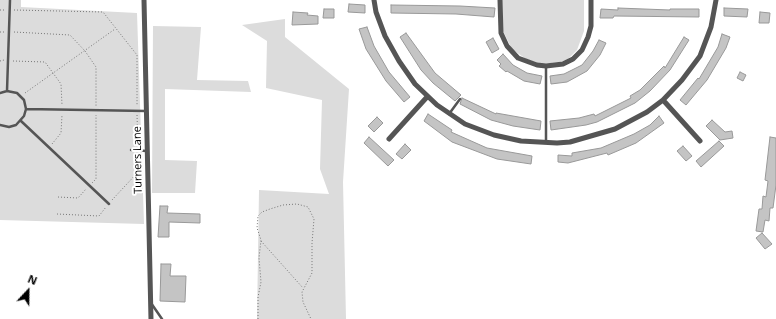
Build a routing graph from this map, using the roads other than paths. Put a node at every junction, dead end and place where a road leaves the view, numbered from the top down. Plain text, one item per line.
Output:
1 (10, 0) edge
2 (144, 0) edge
3 (374, 0) edge
4 (500, 0) edge
5 (591, 0) edge
6 (716, 0) edge
7 (546, 66) junction
8 (8, 91) junction
9 (0, 93) edge
10 (427, 97) junction
11 (460, 99) dead end
12 (662, 100) junction
13 (26, 109) junction
14 (146, 111) junction
15 (449, 114) junction
16 (21, 121) junction
17 (0, 125) edge
18 (389, 139) dead end
19 (700, 142) dead end
20 (546, 143) junction
21 (131, 150) dead end
22 (147, 151) junction
23 (109, 204) road end
24 (151, 303) junction
25 (152, 319) edge
26 (162, 319) edge

1 - 8 lane
2 - 14 street, Turners Lane
3 - 10 street
4 - 7 street
5 - 7 street
6 - 12 street
7 - 20 lane
8 - 9 lane
8 - 13 lane
10 - 15 street
10 - 18 street
11 - 15 lane
12 - 19 street
12 - 20 street
13 - 14 lane
13 - 16 lane
14 - 22 street, Turners Lane
15 - 20 street
16 - 17 lane
16 - 23 lane
21 - 22 lane
22 - 24 street, Turners Lane
24 - 25 street, Turners Lane
24 - 26 lane

